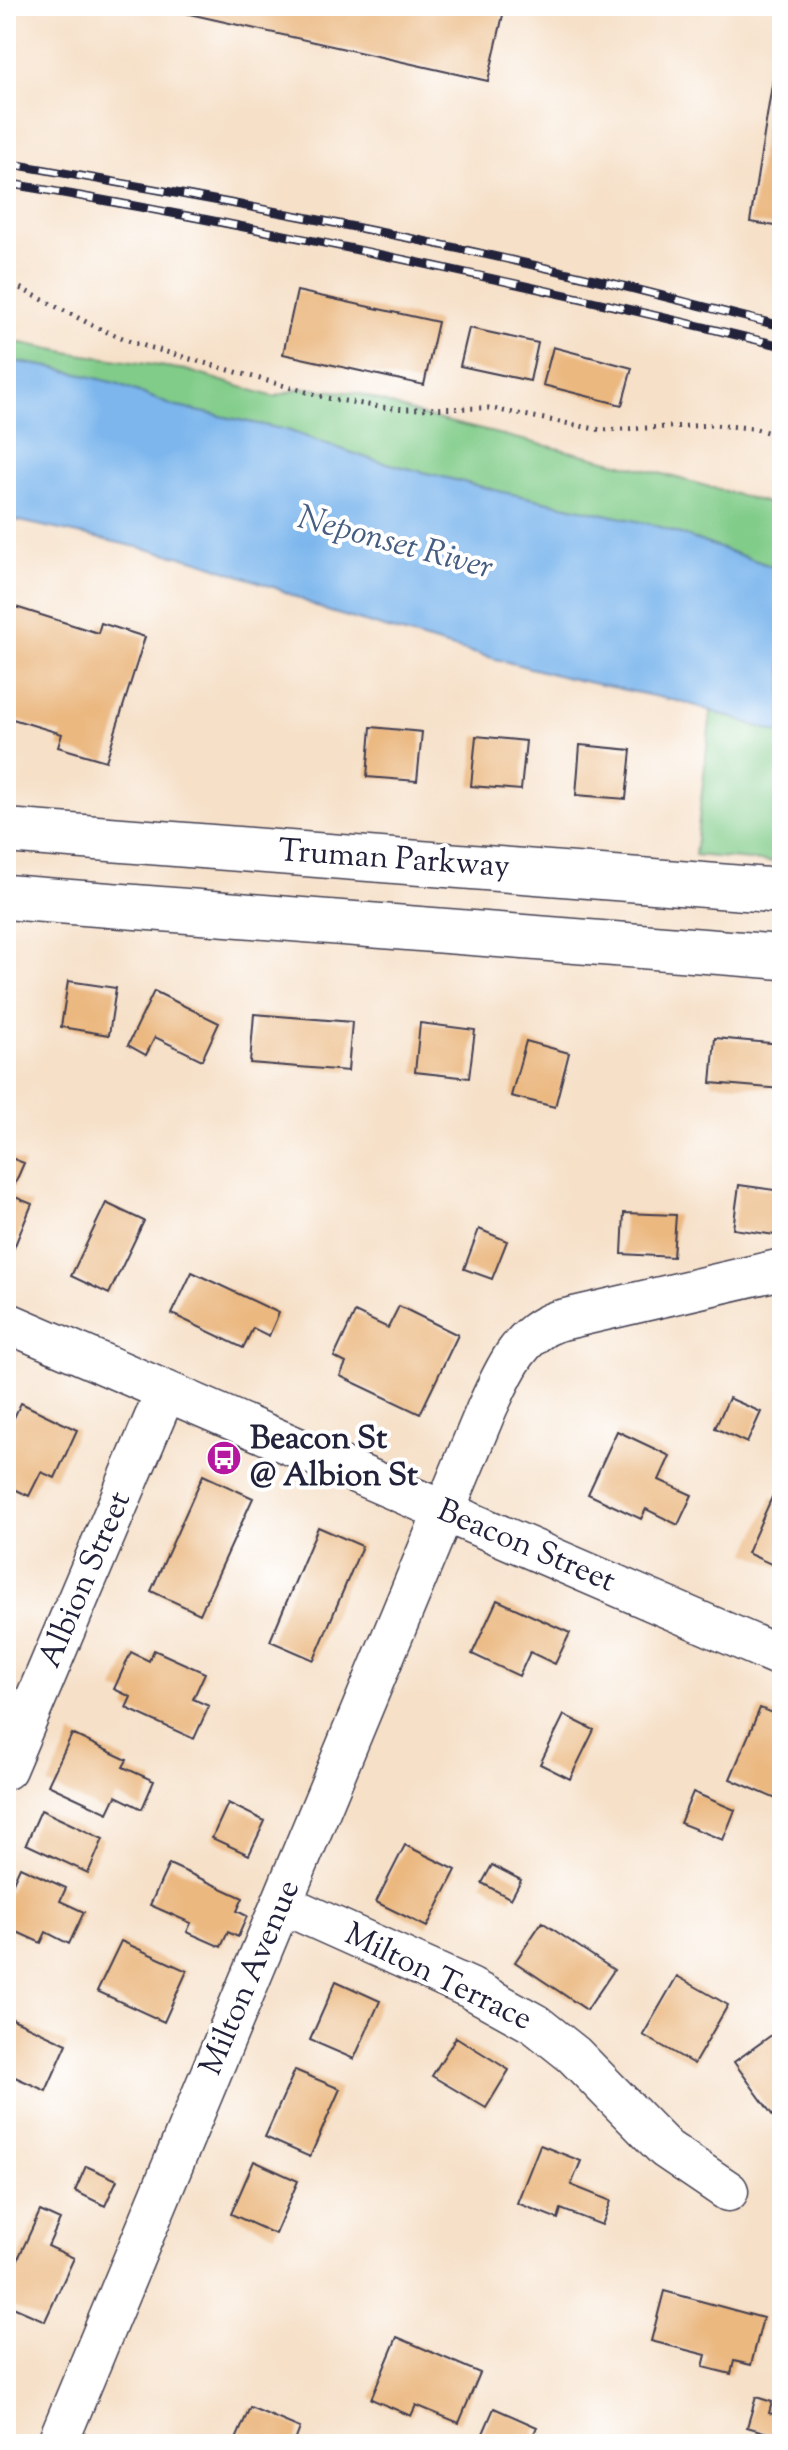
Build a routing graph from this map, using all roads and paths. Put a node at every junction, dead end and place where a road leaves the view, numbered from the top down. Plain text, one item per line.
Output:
1 (6, 281) edge
2 (782, 436) edge
3 (16, 831) edge
4 (782, 891) edge
5 (14, 898) edge
6 (782, 957) edge
7 (782, 1269) edge
8 (6, 1322) edge
9 (166, 1391) junction
10 (445, 1512) junction
11 (782, 1657) edge
12 (6, 1769) edge
13 (283, 1904) junction
14 (728, 2191) dead end
15 (57, 2444) edge

1 - 2 path
3 - 4 main road, Truman Parkway
3 - 5 main road
5 - 6 main road, Truman Parkway
7 - 10 street, Milton Avenue
8 - 9 street, Beacon Street
9 - 10 street, Beacon Street
9 - 12 street, Albion Street
10 - 11 street, Beacon Street
10 - 13 street, Milton Avenue
13 - 14 street, Milton Terrace
13 - 15 street, Milton Avenue

